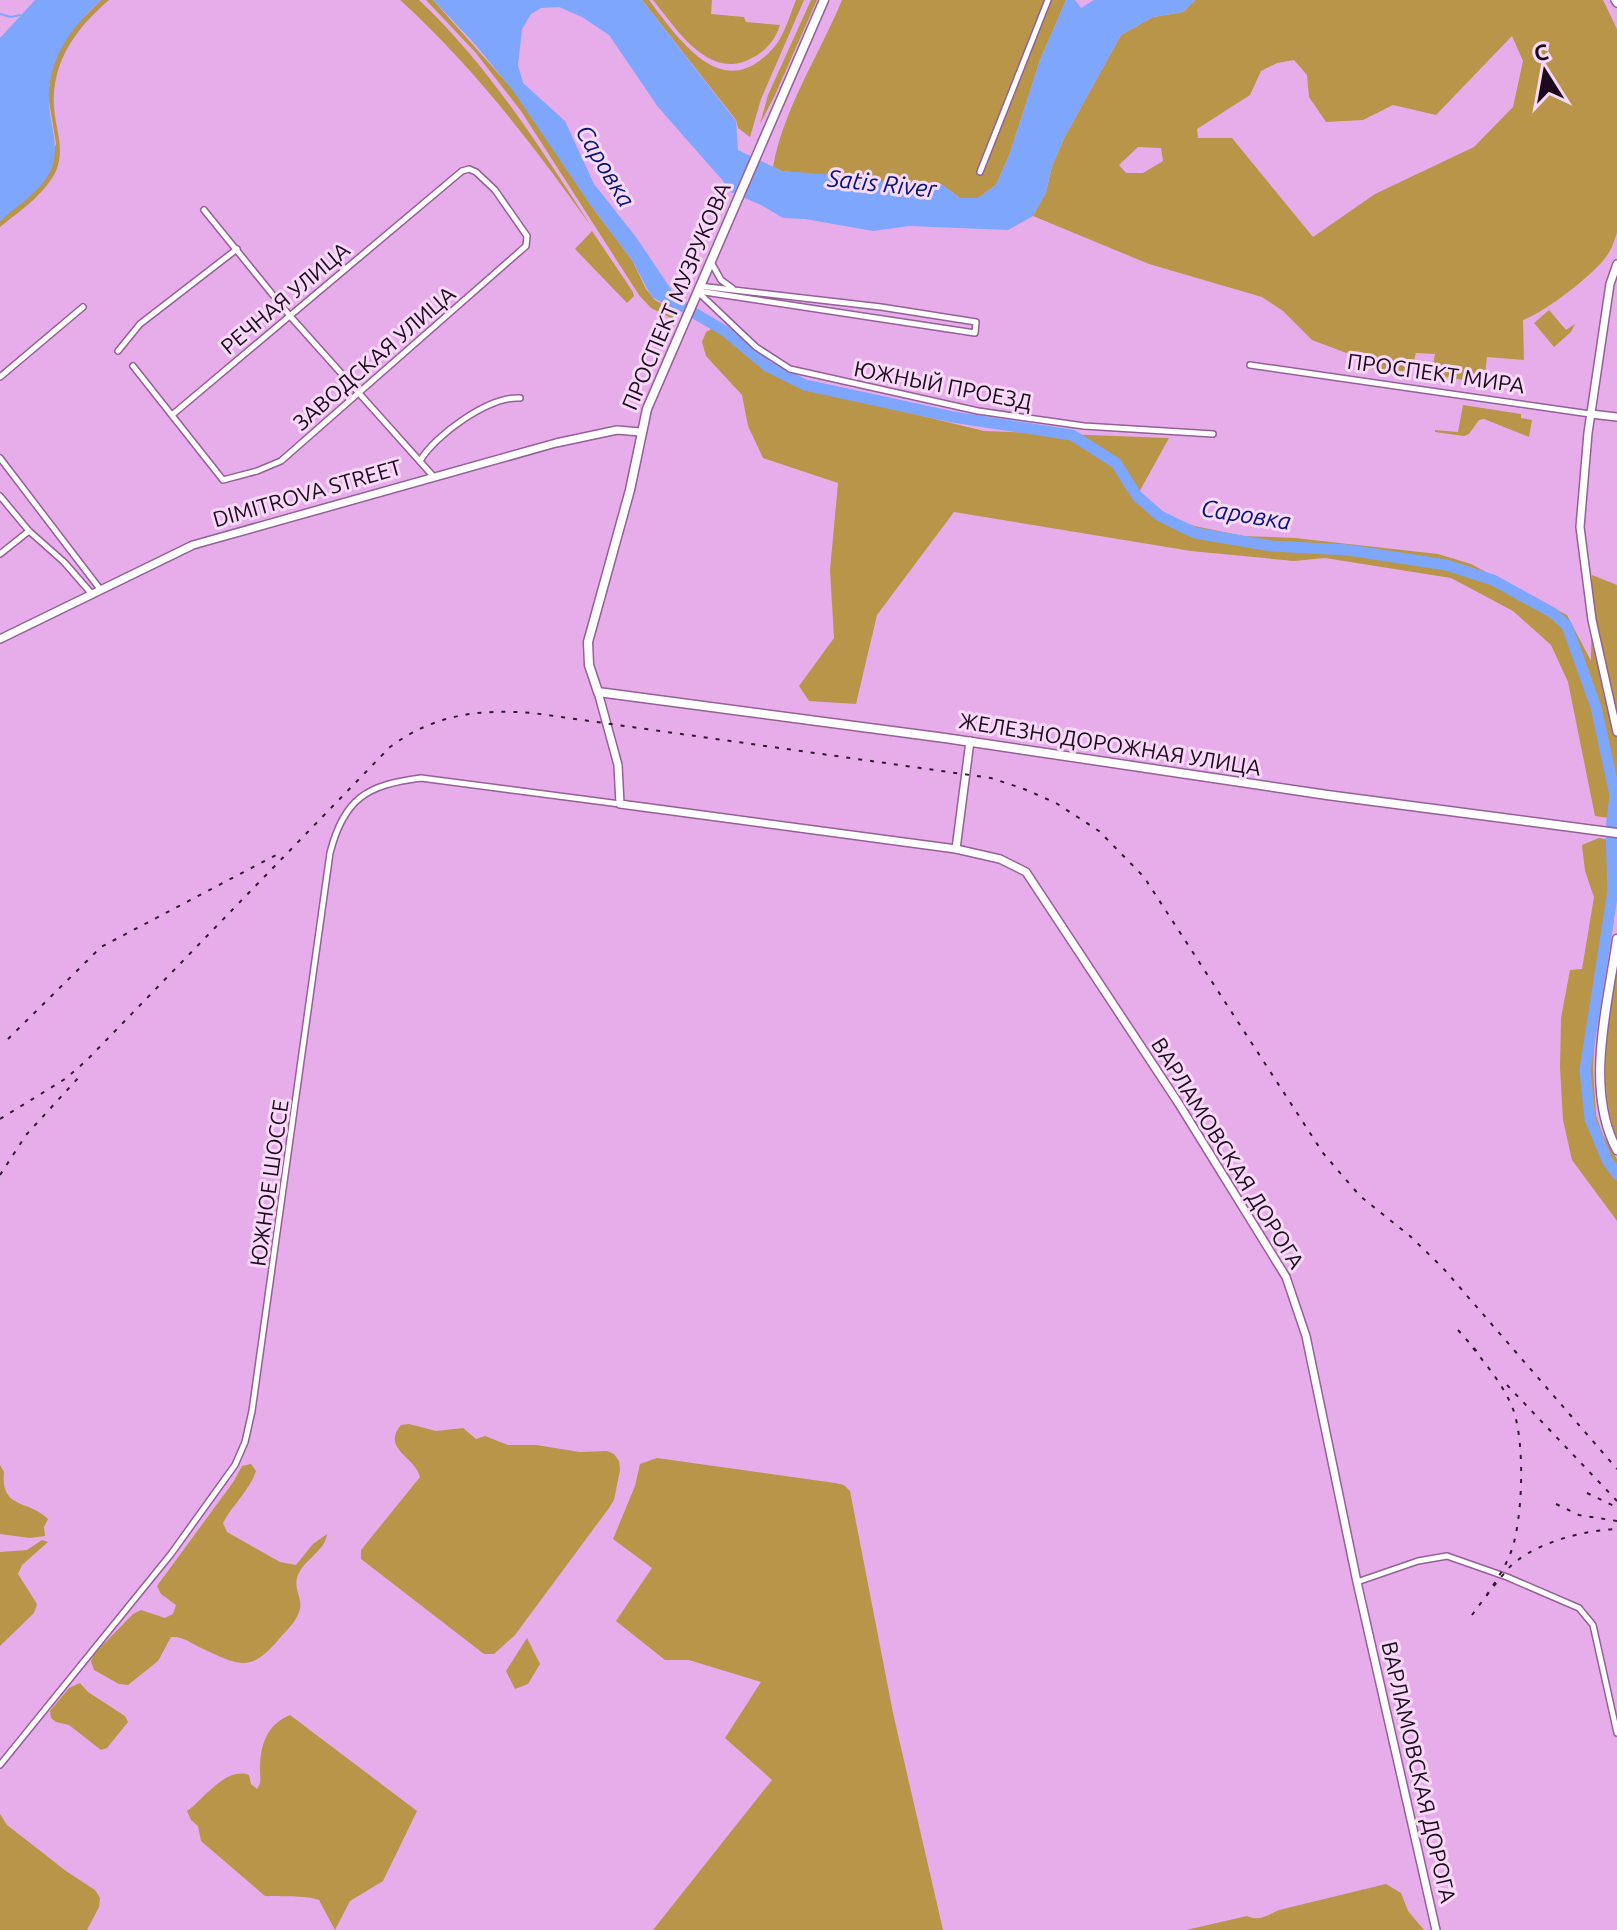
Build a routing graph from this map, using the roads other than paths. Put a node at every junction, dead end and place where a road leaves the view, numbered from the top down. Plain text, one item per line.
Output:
1 (824, 0) edge
2 (1048, 0) edge
3 (469, 169) joint
4 (980, 172) dead end
5 (204, 210) dead end
6 (237, 249) junction
7 (711, 261) junction
8 (1617, 264) edge
9 (733, 289) junction
10 (697, 292) junction
11 (83, 307) dead end
12 (290, 316) junction
13 (118, 351) dead end
14 (1250, 365) dead end
15 (133, 366) dead end
16 (0, 377) edge
17 (358, 392) junction
18 (520, 398) dead end
19 (1591, 414) junction
20 (172, 415) junction
21 (1617, 417) edge
22 (640, 432) junction
23 (1213, 434) dead end
24 (0, 458) edge
25 (420, 461) junction
26 (433, 476) junction
27 (0, 496) edge
28 (29, 531) junction
29 (0, 554) edge
30 (100, 589) junction
31 (91, 593) junction
32 (0, 639) edge
33 (598, 692) junction
34 (1617, 732) edge
35 (970, 741) junction
36 (620, 804) junction
37 (1614, 833) edge
38 (956, 849) junction
39 (1617, 939) edge
40 (1617, 1150) edge
41 (1357, 1582) junction
42 (1617, 1733) edge
43 (0, 1765) edge
44 (1436, 1930) edge

1 - 7 main road, ПРОСПЕКТ МУЗРУКОВА
2 - 4 street
3 - 12 street, РЕЧНАЯ УЛИЦА
3 - 17 street, ЗАВОДСКАЯ УЛИЦА
5 - 6 street
6 - 12 street
6 - 13 street
7 - 9 street
7 - 10 main road, ПРОСПЕКТ МУЗРУКОВА
8 - 19 street
9 - 10 street
9 - 10 street
10 - 22 main road, ПРОСПЕКТ МУЗРУКОВА
10 - 23 street, ЮЖНЫЙ ПРОЕЗД
11 - 16 street
12 - 17 street
12 - 20 street, РЕЧНАЯ УЛИЦА
14 - 19 street, ПРОСПЕКТ МИРА
15 - 20 street
17 - 20 street, ЗАВОДСКАЯ УЛИЦА
17 - 25 street
18 - 25 street
19 - 21 street, ПРОСПЕКТ МИРА
19 - 34 street
22 - 26 street, DIMITROVA STREET
22 - 33 main road, ПРОСПЕКТ МУЗРУКОВА
24 - 30 street
25 - 26 street
26 - 30 street, DIMITROVA STREET
27 - 28 street
28 - 29 street
28 - 31 street
30 - 31 street, DIMITROVA STREET
31 - 32 street, DIMITROVA STREET
33 - 35 main road, ЖЕЛЕЗНОДОРОЖНАЯ УЛИЦА
33 - 36 street, ПРОСПЕКТ МУЗРУКОВА
35 - 37 main road, ЖЕЛЕЗНОДОРОЖНАЯ УЛИЦА
35 - 38 street
36 - 38 street, ВАРЛАМОВСКАЯ ДОРОГА
36 - 43 street, ЮЖНОЕ ШОССЕ
38 - 41 street, ВАРЛАМОВСКАЯ ДОРОГА
39 - 40 main road
41 - 42 street
41 - 44 street, ВАРЛАМОВСКАЯ ДОРОГА

